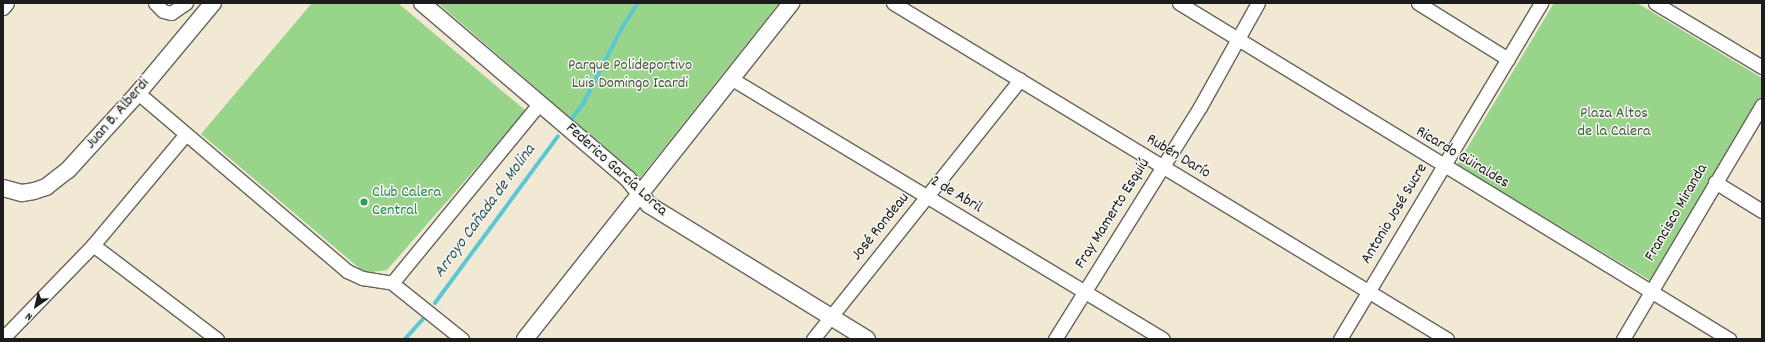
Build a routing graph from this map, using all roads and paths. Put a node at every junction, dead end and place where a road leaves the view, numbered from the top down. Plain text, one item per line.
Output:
1 (7, 3) edge
2 (155, 3) edge
3 (186, 3) edge
4 (213, 3) edge
5 (422, 3) edge
6 (791, 3) edge
7 (892, 3) edge
8 (1179, 3) edge
9 (1258, 3) edge
10 (1418, 3) edge
11 (1541, 3) edge
12 (1655, 3) edge
13 (3, 8) edge
14 (1237, 38) junction
15 (1508, 59) junction
16 (1762, 67) edge
17 (732, 79) junction
18 (1020, 80) junction
19 (138, 93) junction
20 (540, 103) junction
21 (1762, 105) edge
22 (185, 135) junction
23 (1162, 167) junction
24 (1443, 167) junction
25 (1715, 182) junction
26 (3, 188) edge
27 (641, 195) junction
28 (927, 197) junction
29 (1762, 211) edge
30 (93, 245) junction
31 (392, 283) junction
32 (1084, 292) junction
33 (1369, 292) junction
34 (1651, 292) junction
35 (830, 316) junction
36 (3, 338) edge
37 (217, 339) edge
38 (462, 339) edge
39 (525, 339) edge
40 (813, 339) edge
41 (867, 339) edge
42 (1055, 339) edge
43 (1163, 339) edge
44 (1340, 339) edge
45 (1447, 339) edge
46 (1623, 339) edge
47 (1729, 339) edge

1 - 13 street
2 - 3 street
4 - 19 street, Juan B. Alberdi
5 - 20 street, Federico García Lorca
6 - 17 street
7 - 18 street, Rubén Darío
8 - 14 street, Ricardo Güiraldes
9 - 14 street, Fray Mamerto Esquiú
10 - 15 street
11 - 15 street, Antonio José Sucre
12 - 16 street
14 - 23 street, Fray Mamerto Esquiú
14 - 24 street, Ricardo Güiraldes
15 - 24 street, Antonio José Sucre
17 - 27 street
17 - 28 street, 2 de Abril
18 - 23 street, Rubén Darío
18 - 28 street, José Rondeau
19 - 22 street
19 - 26 street, Juan B. Alberdi
20 - 27 street, Federico García Lorca
20 - 31 street
21 - 25 street, Francisco Miranda
22 - 30 street
22 - 31 street
23 - 32 street, Fray Mamerto Esquiú
23 - 33 street, Rubén Darío
24 - 33 street, Antonio José Sucre
24 - 34 street, Ricardo Güiraldes
25 - 29 street
25 - 34 street, Francisco Miranda
27 - 35 street, Federico García Lorca
27 - 39 street
28 - 32 street, 2 de Abril
28 - 35 street, José Rondeau
30 - 36 street
30 - 37 street
31 - 38 street
32 - 42 street, Fray Mamerto Esquiú
32 - 43 street, 2 de Abril
33 - 44 street, Antonio José Sucre
33 - 45 street, Rubén Darío
34 - 46 street, Francisco Miranda
34 - 47 street, Ricardo Güiraldes
35 - 40 street, José Rondeau
35 - 41 street, Federico García Lorca

